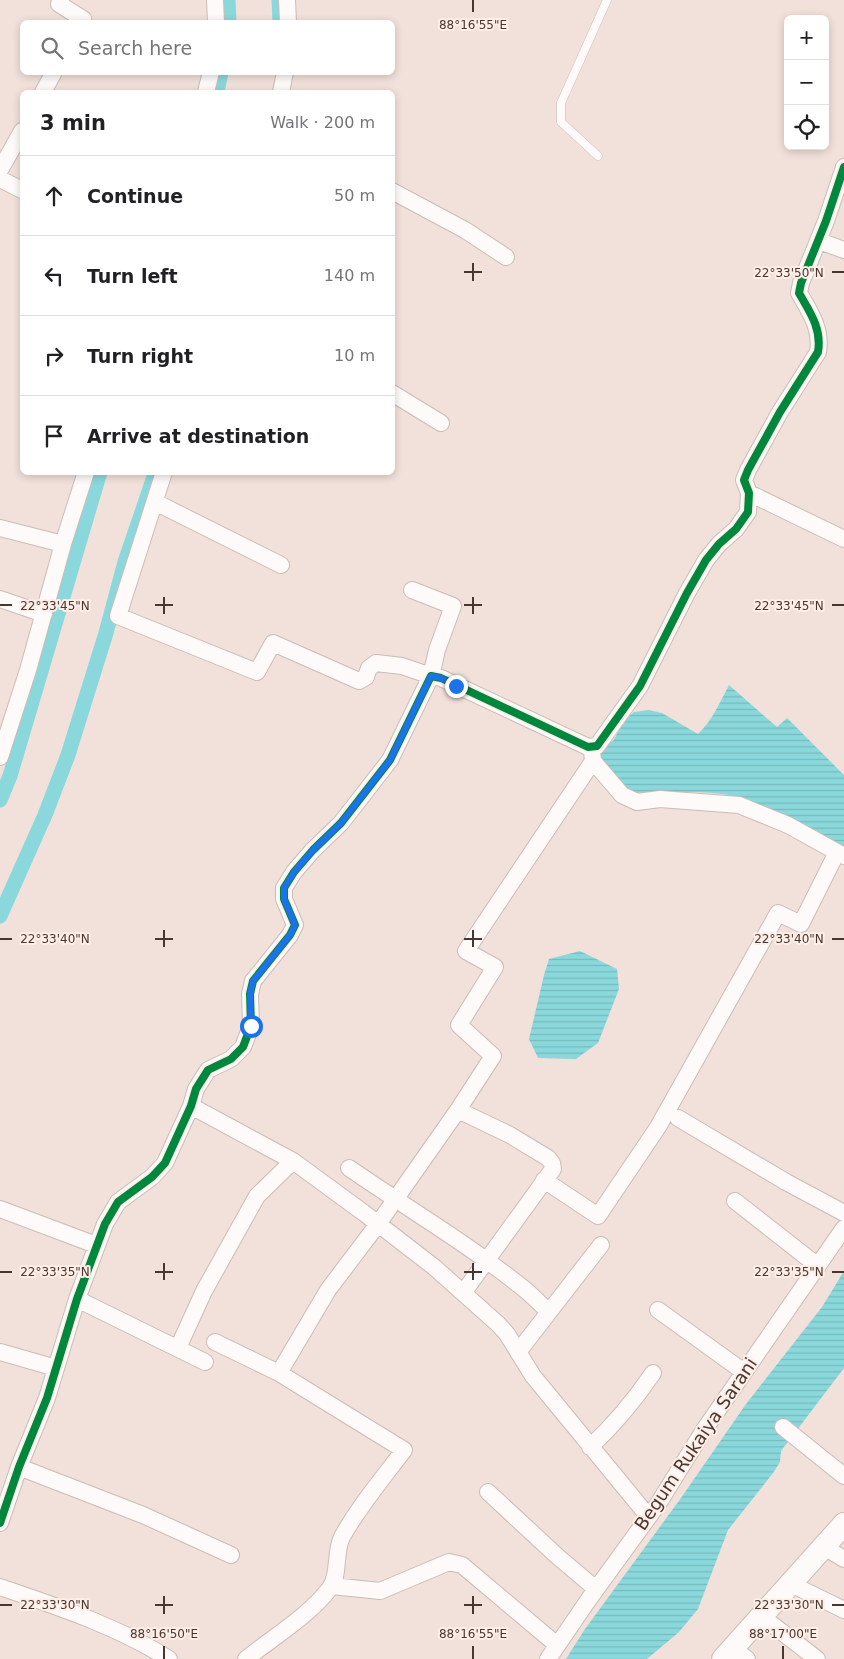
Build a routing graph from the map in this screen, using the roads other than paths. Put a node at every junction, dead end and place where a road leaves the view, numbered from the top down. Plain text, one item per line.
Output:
1 (61, 0) edge
2 (215, 0) edge
3 (287, 0) edge
4 (606, 0) edge
5 (83, 20) edge
6 (216, 20) edge
7 (288, 20) edge
8 (52, 75) edge
9 (210, 75) edge
10 (284, 75) edge
11 (44, 90) edge
12 (206, 90) edge
13 (281, 90) edge
14 (20, 135) edge
15 (598, 156) dead end
16 (844, 167) edge
17 (0, 170) edge
18 (0, 179) edge
19 (20, 189) edge
20 (395, 193) edge
21 (819, 241) junction
22 (844, 250) edge
23 (506, 257) dead end
24 (395, 394) edge
25 (441, 422) dead end
26 (85, 475) edge
27 (163, 475) edge
28 (749, 493) junction
29 (154, 502) junction
30 (0, 528) edge
31 (844, 540) edge
32 (63, 544) junction
33 (281, 565) dead end
34 (412, 590) dead end
35 (0, 599) edge
36 (44, 614) junction
37 (431, 676) junction
38 (592, 754) junction
39 (0, 757) edge
40 (842, 854) edge
41 (191, 1106) junction
42 (458, 1110) junction
43 (678, 1118) dead end
44 (293, 1161) junction
45 (349, 1168) dead end
46 (544, 1180) junction
47 (395, 1200) junction
48 (735, 1202) dead end
49 (0, 1210) edge
50 (844, 1213) edge
51 (378, 1224) junction
52 (844, 1228) edge
53 (96, 1245) junction
54 (600, 1245) dead end
55 (486, 1260) junction
56 (818, 1266) junction
57 (463, 1293) junction
58 (77, 1299) junction
59 (658, 1310) dead end
60 (549, 1312) junction
61 (215, 1342) dead end
62 (178, 1348) junction
63 (0, 1352) edge
64 (518, 1352) junction
65 (205, 1362) dead end
66 (56, 1368) junction
67 (653, 1372) dead end
68 (744, 1372) junction
69 (279, 1373) junction
70 (784, 1427) dead end
71 (590, 1447) junction
72 (19, 1467) junction
73 (844, 1476) edge
74 (488, 1492) dead end
75 (648, 1516) junction
76 (0, 1523) edge
77 (844, 1524) edge
78 (824, 1547) junction
79 (231, 1555) dead end
80 (844, 1559) edge
81 (791, 1584) junction
82 (332, 1586) junction
83 (0, 1587) edge
84 (596, 1589) junction
85 (844, 1610) edge
86 (761, 1616) junction
87 (553, 1652) edge
88 (734, 1655) edge
89 (168, 1659) edge
90 (246, 1659) edge
91 (817, 1659) edge

1 - 5 street
2 - 6 street
3 - 7 street
4 - 15 lane
8 - 11 street
9 - 12 street
10 - 13 street
14 - 17 street
16 - 21 street
18 - 19 street
20 - 23 street
21 - 22 street
21 - 28 street
24 - 25 street
26 - 32 street
27 - 29 street
28 - 31 street
28 - 38 street
29 - 33 street
29 - 37 street
30 - 32 street
32 - 36 street
34 - 37 street
35 - 36 street
36 - 39 street
37 - 38 street
37 - 41 street
38 - 40 street
38 - 42 street
40 - 46 street
41 - 44 street
41 - 53 street
42 - 46 street
42 - 47 street
43 - 50 street
44 - 51 street
44 - 62 street
45 - 47 street
46 - 55 street
47 - 51 street
47 - 55 street
48 - 56 street
49 - 53 street
51 - 57 street
51 - 69 street
52 - 56 street, Begum Rukaiya Sarani
53 - 58 street
54 - 60 street
55 - 57 street
55 - 60 street
56 - 68 street, Begum Rukaiya Sarani
57 - 64 street
58 - 62 street
58 - 66 street
59 - 68 street
60 - 64 street
61 - 69 street
62 - 65 street
63 - 66 street
64 - 71 street
66 - 72 street
67 - 71 street
68 - 75 street, Begum Rukaiya Sarani
69 - 82 street
70 - 73 street
71 - 75 street
72 - 76 street
72 - 79 street
74 - 84 street
75 - 84 street, Begum Rukaiya Sarani
77 - 78 main road
78 - 80 street
78 - 81 main road
81 - 85 street
81 - 86 main road
82 - 87 street
82 - 90 street
83 - 89 street
84 - 87 street, Begum Rukaiya Sarani
86 - 88 main road
86 - 91 street

